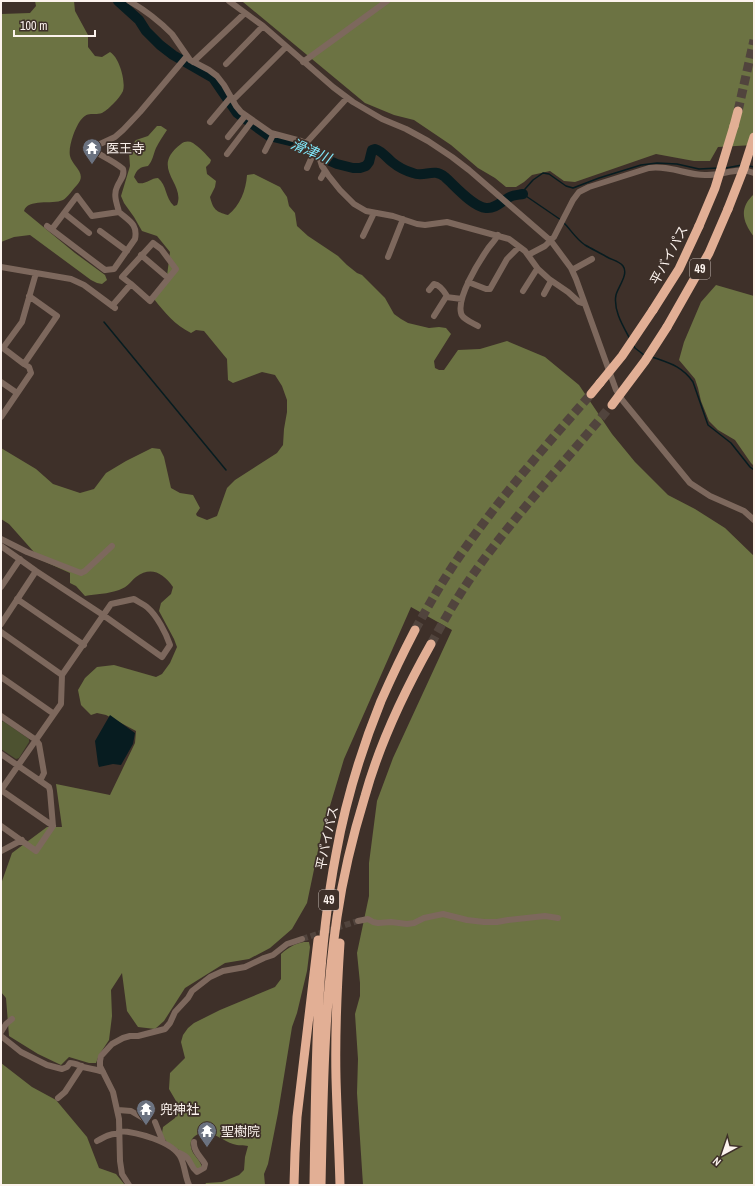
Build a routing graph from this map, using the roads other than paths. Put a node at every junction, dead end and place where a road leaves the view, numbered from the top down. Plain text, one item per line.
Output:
1 (129, 1) edge
2 (229, 1) edge
3 (387, 1) edge
4 (245, 13) junction
5 (263, 26) junction
6 (286, 47) junction
7 (187, 56) junction
8 (193, 62) junction
9 (303, 62) junction
10 (226, 64) dead end
11 (347, 98) junction
12 (232, 99) junction
13 (738, 111) tunnel mouth
14 (245, 116) junction
15 (252, 121) junction
16 (210, 122) dead end
17 (273, 134) junction
18 (228, 137) dead end
19 (754, 137) edge
20 (306, 143) junction
21 (315, 150) junction
22 (265, 151) dead end
23 (226, 154) dead end
24 (307, 168) dead end
25 (325, 170) junction
26 (754, 173) edge
27 (321, 178) dead end
28 (119, 212) junction
29 (64, 213) junction
30 (374, 213) junction
31 (403, 219) junction
32 (100, 231) dead end
33 (89, 233) dead end
34 (498, 235) junction
35 (363, 236) dead end
36 (550, 241) junction
37 (519, 246) junction
38 (127, 252) junction
39 (141, 255) junction
40 (528, 255) junction
41 (388, 257) dead end
42 (592, 259) dead end
43 (1, 267) edge
44 (537, 269) junction
45 (572, 270) junction
46 (36, 273) junction
47 (168, 278) junction
48 (551, 281) junction
49 (468, 282) junction
50 (131, 284) junction
51 (429, 290) dead end
52 (523, 291) dead end
53 (544, 294) dead end
54 (29, 296) junction
55 (447, 296) junction
56 (462, 299) junction
57 (585, 304) junction
58 (434, 316) dead end
59 (478, 326) dead end
60 (24, 364) junction
61 (1, 382) edge
62 (17, 393) junction
63 (591, 394) tunnel mouth
64 (611, 407) tunnel mouth
65 (1, 417) edge
66 (754, 520) edge
67 (1, 538) edge
68 (112, 546) dead end
69 (1, 547) edge
70 (20, 559) junction
71 (36, 571) junction
72 (1, 587) edge
73 (17, 600) junction
74 (103, 615) junction
75 (1, 624) edge
76 (415, 630) tunnel mouth
77 (1, 632) edge
78 (431, 644) tunnel mouth
79 (84, 645) junction
80 (62, 675) junction
81 (1, 677) edge
82 (54, 714) junction
83 (1, 716) edge
84 (36, 740) junction
85 (1, 754) edge
86 (18, 766) junction
87 (356, 772) junction
88 (40, 781) junction
89 (1, 790) edge
90 (1, 826) edge
91 (53, 826) junction
92 (22, 840) junction
93 (1, 850) edge
94 (350, 852) junction
95 (558, 918) dead end
96 (358, 921) tunnel mouth
97 (302, 939) tunnel mouth
98 (12, 1019) dead end
99 (1, 1032) edge
100 (1, 1036) edge
101 (82, 1066) junction
102 (103, 1072) junction
103 (58, 1098) dead end
104 (118, 1110) junction
105 (143, 1118) dead end
106 (155, 1122) dead end
107 (119, 1132) junction
108 (97, 1141) dead end
109 (163, 1142) junction
110 (194, 1142) dead end
111 (177, 1152) junction
112 (129, 1185) edge
113 (189, 1185) edge
114 (294, 1185) edge
115 (314, 1185) edge
116 (321, 1185) edge
117 (340, 1185) edge

1 - 7 street
2 - 4 street
3 - 9 street
4 - 5 street
4 - 8 street
5 - 6 street
5 - 10 street
6 - 9 street
6 - 12 street
7 - 8 street
7 - 28 street
8 - 12 street
9 - 11 street
11 - 20 street
11 - 36 street
12 - 14 street
12 - 16 street
13 - 63 highway, 平バイパス / 49, bridge
14 - 15 street
14 - 18 street
15 - 17 street
15 - 23 street
17 - 20 street
17 - 22 street
19 - 64 highway, 49, bridge
20 - 21 street
21 - 24 street
21 - 25 street
25 - 27 street
25 - 30 street
26 - 36 street
28 - 29 street
28 - 38 street
29 - 33 street
29 - 38 street
30 - 31 street
30 - 35 street
31 - 34 street
31 - 41 street
32 - 38 street
34 - 37 street
34 - 49 street
36 - 40 street
36 - 45 street
37 - 40 street
37 - 49 street
39 - 47 street
39 - 47 street
39 - 50 street
40 - 44 street
42 - 45 street
43 - 46 street
44 - 48 street
44 - 52 street
45 - 57 street
46 - 50 street
46 - 54 street
47 - 50 street
48 - 53 street
48 - 57 street
49 - 56 street
51 - 55 street
54 - 60 street
54 - 60 street
55 - 56 street
55 - 58 street
56 - 59 street
57 - 66 street
60 - 62 street
61 - 62 street
62 - 65 street
67 - 68 street
69 - 70 street
70 - 71 street
70 - 72 street
71 - 73 street
71 - 74 street
73 - 75 street
73 - 79 street
74 - 74 street
74 - 79 street
76 - 87 highway, 平バイパス / 49
77 - 80 street
78 - 94 highway, 平バイパス / 49
79 - 80 street
80 - 82 street
81 - 82 street
82 - 84 street
83 - 84 street
84 - 86 street
84 - 88 street
85 - 86 street
86 - 88 street
86 - 89 street
87 - 114 highway
87 - 115 highway, 平バイパス / 49
88 - 91 street
89 - 91 street
90 - 92 street
91 - 92 street
92 - 93 street
94 - 116 highway, 平バイパス / 49
94 - 117 highway
95 - 96 street
97 - 102 street
98 - 99 street
100 - 101 street
101 - 102 street
101 - 103 street
102 - 104 street
104 - 105 street
104 - 107 street
106 - 109 street
107 - 108 street
107 - 109 street
107 - 112 street
109 - 111 street
110 - 111 street
111 - 113 street

